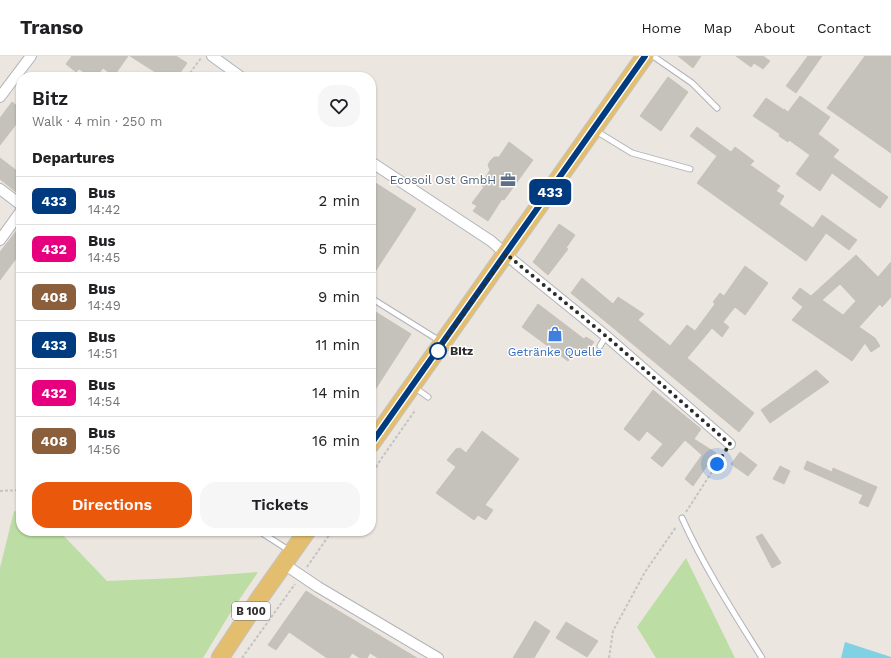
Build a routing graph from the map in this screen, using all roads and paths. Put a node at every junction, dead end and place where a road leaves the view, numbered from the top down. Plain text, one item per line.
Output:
1 (31, 56) edge
2 (204, 56) edge
3 (212, 56) edge
4 (645, 56) edge
5 (653, 56) edge
6 (19, 72) edge
7 (191, 72) edge
8 (233, 72) edge
9 (16, 75) edge
10 (0, 96) edge
11 (717, 108) dead end
12 (594, 129) junction
13 (376, 165) edge
14 (690, 169) dead end
15 (0, 189) edge
16 (16, 201) edge
17 (16, 218) edge
18 (0, 240) edge
19 (506, 254) junction
20 (376, 301) edge
21 (606, 336) junction
22 (443, 343) junction
23 (600, 346) dead end
24 (413, 387) junction
25 (428, 397) dead end
26 (414, 407) dead end
27 (376, 437) edge
28 (730, 444) joint
29 (376, 468) edge
30 (16, 489) edge
31 (0, 491) edge
32 (682, 518) junction
33 (264, 536) edge
34 (303, 536) edge
35 (329, 536) edge
36 (288, 558) junction
37 (301, 576) junction
38 (220, 658) edge
39 (242, 658) edge
40 (438, 658) edge
41 (609, 658) edge
42 (762, 658) edge

1 - 6 street
2 - 7 path
3 - 8 street
4 - 12 main road
5 - 11 lane
9 - 10 street
12 - 14 lane
12 - 19 main road
13 - 19 street
15 - 16 street
17 - 18 street
19 - 21 street
19 - 22 main road
20 - 22 lane
21 - 23 lane
21 - 28 street
22 - 24 main road
24 - 25 lane
24 - 27 main road
26 - 29 path
28 - 32 path
30 - 31 path
32 - 41 path
32 - 42 lane
33 - 36 lane
34 - 36 main road, B 100
35 - 37 path
36 - 37 street
36 - 38 main road, B 100
37 - 39 path
37 - 40 street

